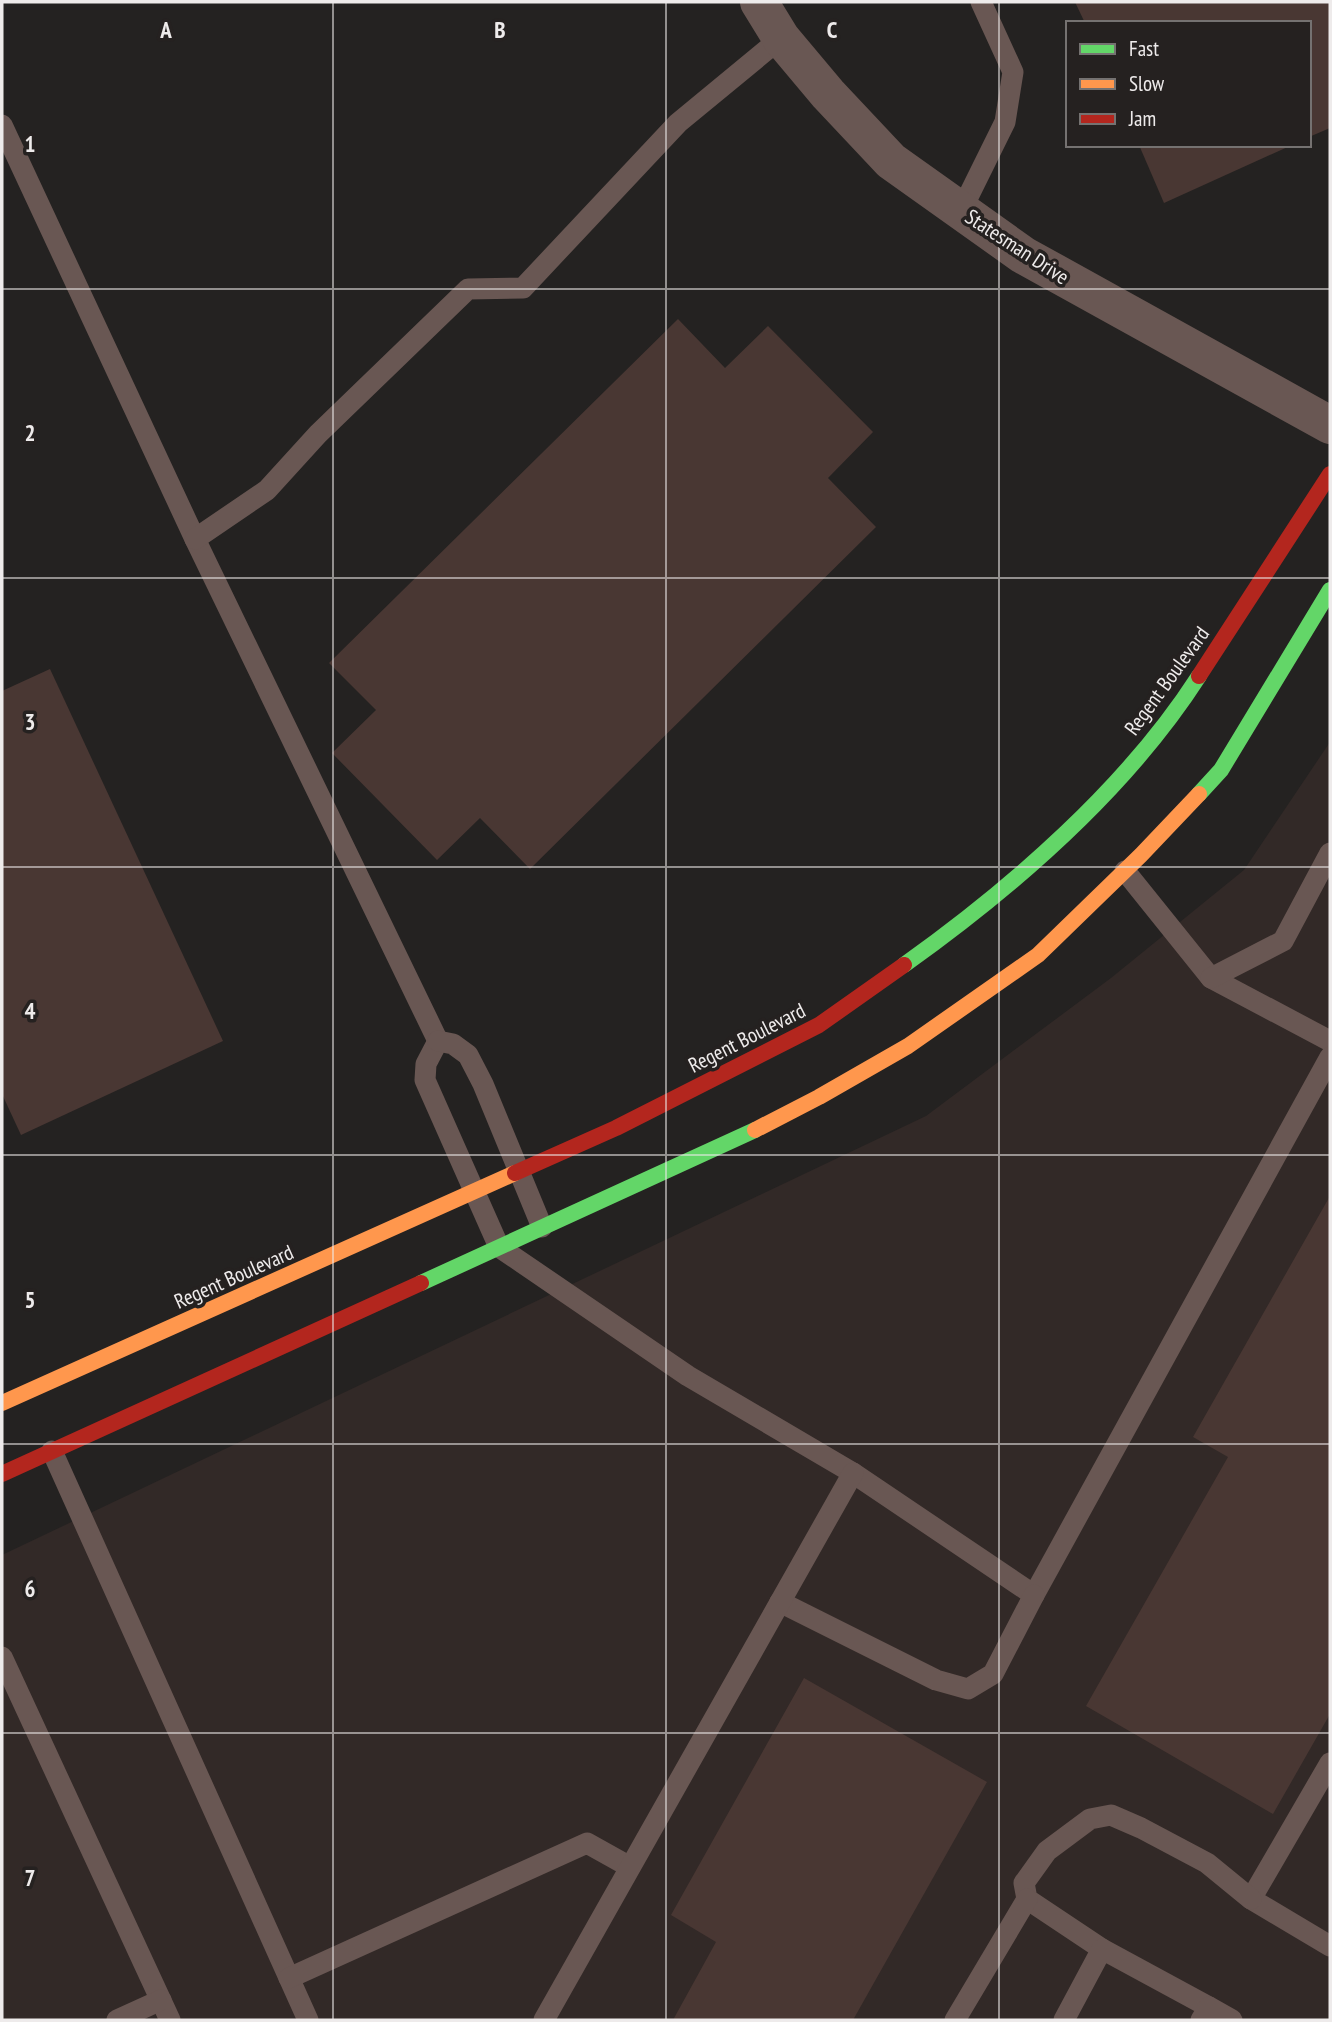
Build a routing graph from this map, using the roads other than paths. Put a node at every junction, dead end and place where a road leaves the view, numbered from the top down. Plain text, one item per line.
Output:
1 (759, 2) edge
2 (981, 2) edge
3 (781, 38) junction
4 (2, 125) edge
5 (961, 211) junction
6 (1330, 425) edge
7 (1330, 474) edge
8 (195, 539) junction
9 (1330, 590) edge
10 (1330, 853) edge
11 (1125, 871) junction
12 (1211, 978) junction
13 (438, 1041) junction
14 (1330, 1041) edge
15 (1330, 1057) edge
16 (520, 1171) junction
17 (476, 1191) junction
18 (542, 1227) junction
19 (499, 1247) junction
20 (2, 1403) edge
21 (52, 1451) junction
22 (853, 1473) junction
23 (2, 1474) edge
24 (1034, 1595) junction
25 (780, 1602) junction
26 (2, 1657) edge
27 (1330, 1763) edge
28 (630, 1867) junction
29 (1027, 1899) junction
30 (1251, 1899) junction
31 (1330, 1946) edge
32 (1102, 1949) junction
33 (289, 1978) junction
34 (161, 2000) junction
35 (1205, 2013) edge
36 (117, 2020) edge
37 (170, 2020) edge
38 (308, 2020) edge
39 (544, 2020) edge
40 (955, 2020) edge
41 (1063, 2020) edge
42 (1232, 2020) edge

1 - 3 street, Statesman Drive
2 - 5 lane
3 - 5 street, Statesman Drive
3 - 8 lane
4 - 8 lane
5 - 6 street, Statesman Drive
7 - 16 street, Regent Boulevard
8 - 13 lane
9 - 11 street
10 - 12 lane
11 - 12 lane
11 - 18 street
12 - 14 lane
13 - 16 lane
13 - 17 lane
15 - 24 lane
16 - 17 street, Regent Boulevard
16 - 18 lane
17 - 19 lane
17 - 20 street, Regent Boulevard
18 - 19 street
19 - 21 street
19 - 22 lane
21 - 23 street
21 - 33 lane
22 - 24 lane
22 - 25 lane
24 - 25 lane
25 - 28 lane
26 - 34 lane
27 - 30 lane
28 - 33 lane
28 - 39 lane
29 - 30 lane
29 - 32 lane
29 - 40 lane
30 - 31 lane
32 - 35 lane
32 - 41 lane
33 - 38 lane
34 - 36 lane
34 - 37 lane
35 - 42 lane

